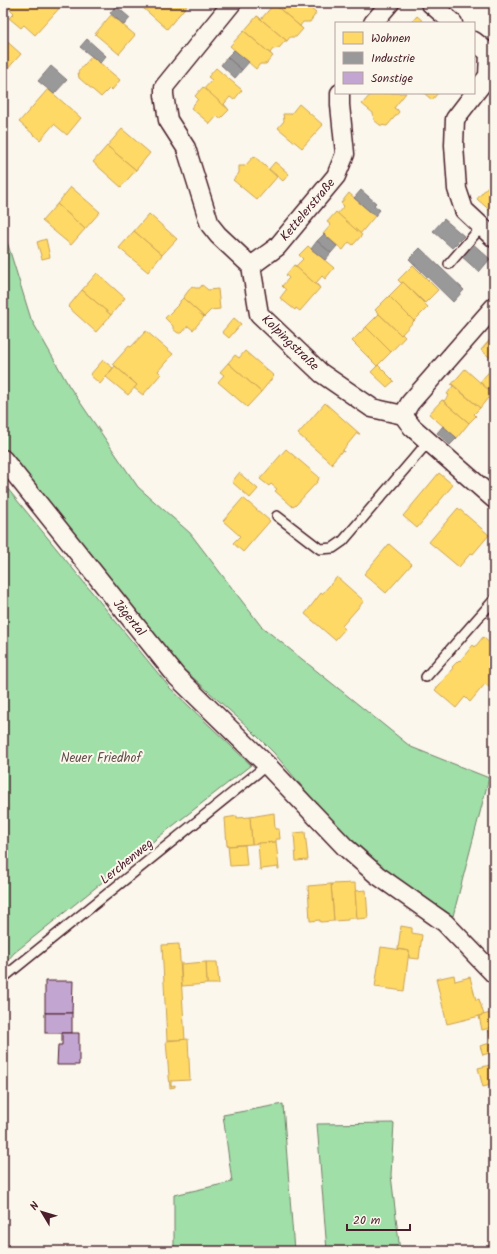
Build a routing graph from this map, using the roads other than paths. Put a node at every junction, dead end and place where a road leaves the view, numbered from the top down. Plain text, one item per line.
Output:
1 (232, 3) edge
2 (390, 3) edge
3 (430, 3) edge
4 (374, 22) edge
5 (453, 22) edge
6 (475, 42) edge
7 (475, 93) edge
8 (340, 94) edge
9 (474, 94) edge
10 (488, 232) edge
11 (449, 264) dead end
12 (251, 266) junction
13 (494, 307) edge
14 (403, 415) junction
15 (428, 442) junction
16 (3, 459) edge
17 (494, 500) edge
18 (277, 516) dead end
19 (494, 600) edge
20 (426, 677) dead end
21 (267, 766) junction
22 (494, 974) edge
23 (3, 978) edge

1 - 12 street
2 - 4 street
3 - 5 street
6 - 7 street
8 - 12 street, Kettelerstraße
9 - 10 street
10 - 11 lane
12 - 14 street, Kolpingstraße
13 - 14 street
14 - 15 street
15 - 17 street
15 - 18 lane
16 - 21 street, Jägertal
19 - 20 lane
21 - 22 street, Jägertal
21 - 23 lane, Lerchenweg

